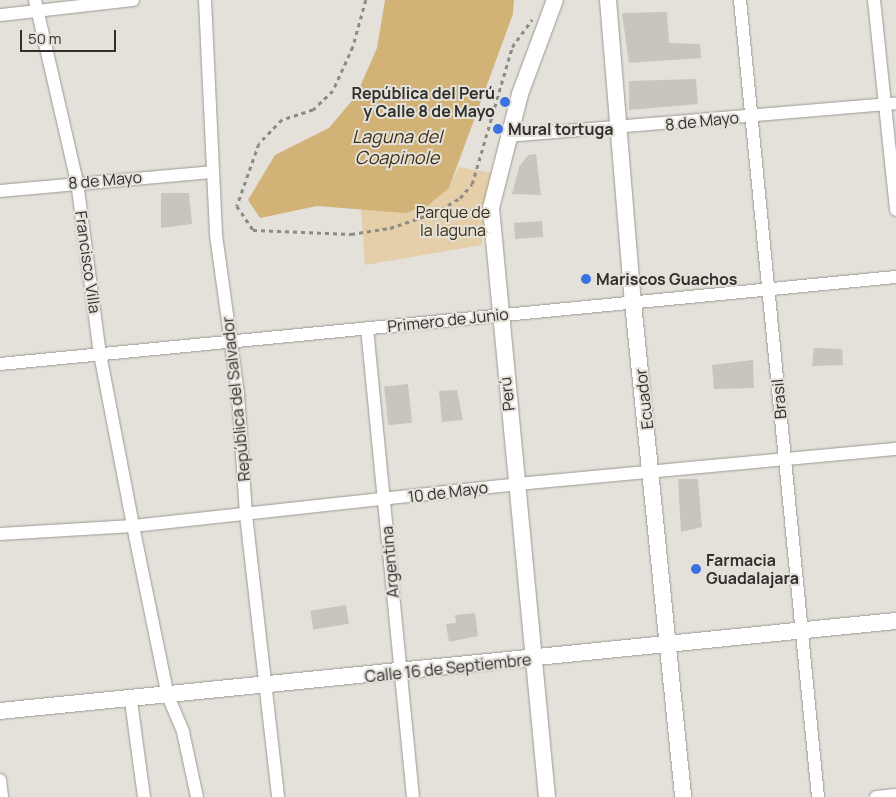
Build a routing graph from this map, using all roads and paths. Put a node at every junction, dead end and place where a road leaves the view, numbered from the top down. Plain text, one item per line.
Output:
1 (134, 0) edge
2 (204, 0) edge
3 (366, 0) edge
4 (555, 0) edge
5 (608, 0) edge
6 (740, 0) edge
7 (874, 0) edge
8 (37, 6) edge
9 (0, 14) edge
10 (535, 14) dead end
11 (890, 104) edge
12 (754, 116) junction
13 (619, 129) junction
14 (507, 136) junction
15 (211, 172) junction
16 (77, 182) junction
17 (0, 191) edge
18 (896, 210) edge
19 (896, 278) edge
20 (769, 290) junction
21 (633, 303) junction
22 (498, 314) junction
23 (367, 328) junction
24 (231, 340) junction
25 (100, 354) junction
26 (0, 364) edge
27 (896, 449) edge
28 (784, 457) junction
29 (652, 472) junction
30 (518, 484) junction
31 (384, 499) junction
32 (246, 514) junction
33 (133, 526) junction
34 (0, 534) edge
35 (896, 622) edge
36 (803, 631) junction
37 (667, 646) junction
38 (534, 659) junction
39 (399, 672) junction
40 (265, 688) junction
41 (168, 696) junction
42 (130, 701) junction
43 (0, 711) edge
44 (0, 780) edge
45 (896, 795) edge
46 (2, 797) edge
47 (144, 797) edge
48 (197, 797) edge
49 (278, 797) edge
50 (413, 797) edge
51 (547, 797) edge
52 (683, 797) edge
53 (818, 797) edge
54 (876, 797) edge

1 - 8 street
2 - 15 street, República del Salvador
3 - 10 path
4 - 14 street, Perú
5 - 13 street, Ecuador
6 - 12 street, Brasil
7 - 11 street
8 - 9 street
8 - 16 street, Francisco Villa
11 - 12 street, 8 de Mayo
11 - 18 street
12 - 13 street, 8 de Mayo
12 - 20 street, Brasil
13 - 14 street, 8 de Mayo
13 - 21 street, Ecuador
14 - 22 street, Perú
15 - 16 street, 8 de Mayo
15 - 24 street, República del Salvador
16 - 17 street, 8 de Mayo
16 - 25 street, Francisco Villa
19 - 20 street, Primero de Junio
20 - 21 street, Primero de Junio
20 - 28 street, Brasil
21 - 22 street, Primero de Junio
21 - 29 street, Ecuador
22 - 23 street, Primero de Junio
22 - 30 street, Perú
23 - 24 street, Primero de Junio
23 - 31 street, Argentina
24 - 25 street, Primero de Junio
24 - 32 street, República del Salvador
25 - 26 street, Primero de Junio
25 - 33 street, Francisco Villa
27 - 28 street, 10 de Mayo
28 - 29 street, 10 de Mayo
28 - 36 street, Brasil
29 - 30 street, 10 de Mayo
29 - 37 street, Ecuador
30 - 31 street, 10 de Mayo
30 - 38 street, Perú
31 - 32 street, 10 de Mayo
31 - 39 street, Argentina
32 - 33 street, 10 de Mayo
32 - 40 street, República del Salvador
33 - 34 street, 10 de Mayo
33 - 41 street, Francisco Villa
35 - 36 street, Calle 16 de Septiembre
36 - 37 street, Calle 16 de Septiembre
36 - 53 street, Brasil
37 - 38 street, Calle 16 de Septiembre
37 - 52 street, Ecuador
38 - 39 street, Calle 16 de Septiembre
38 - 51 street, Perú
39 - 40 street, Calle 16 de Septiembre
39 - 50 street, Argentina
40 - 41 street, Calle 16 de Septiembre
40 - 49 street, República del Salvador
41 - 42 street, Calle 16 de Septiembre
41 - 48 street, Francisco Villa
42 - 43 street, Calle 16 de Septiembre
42 - 47 street
44 - 46 street
45 - 54 street

